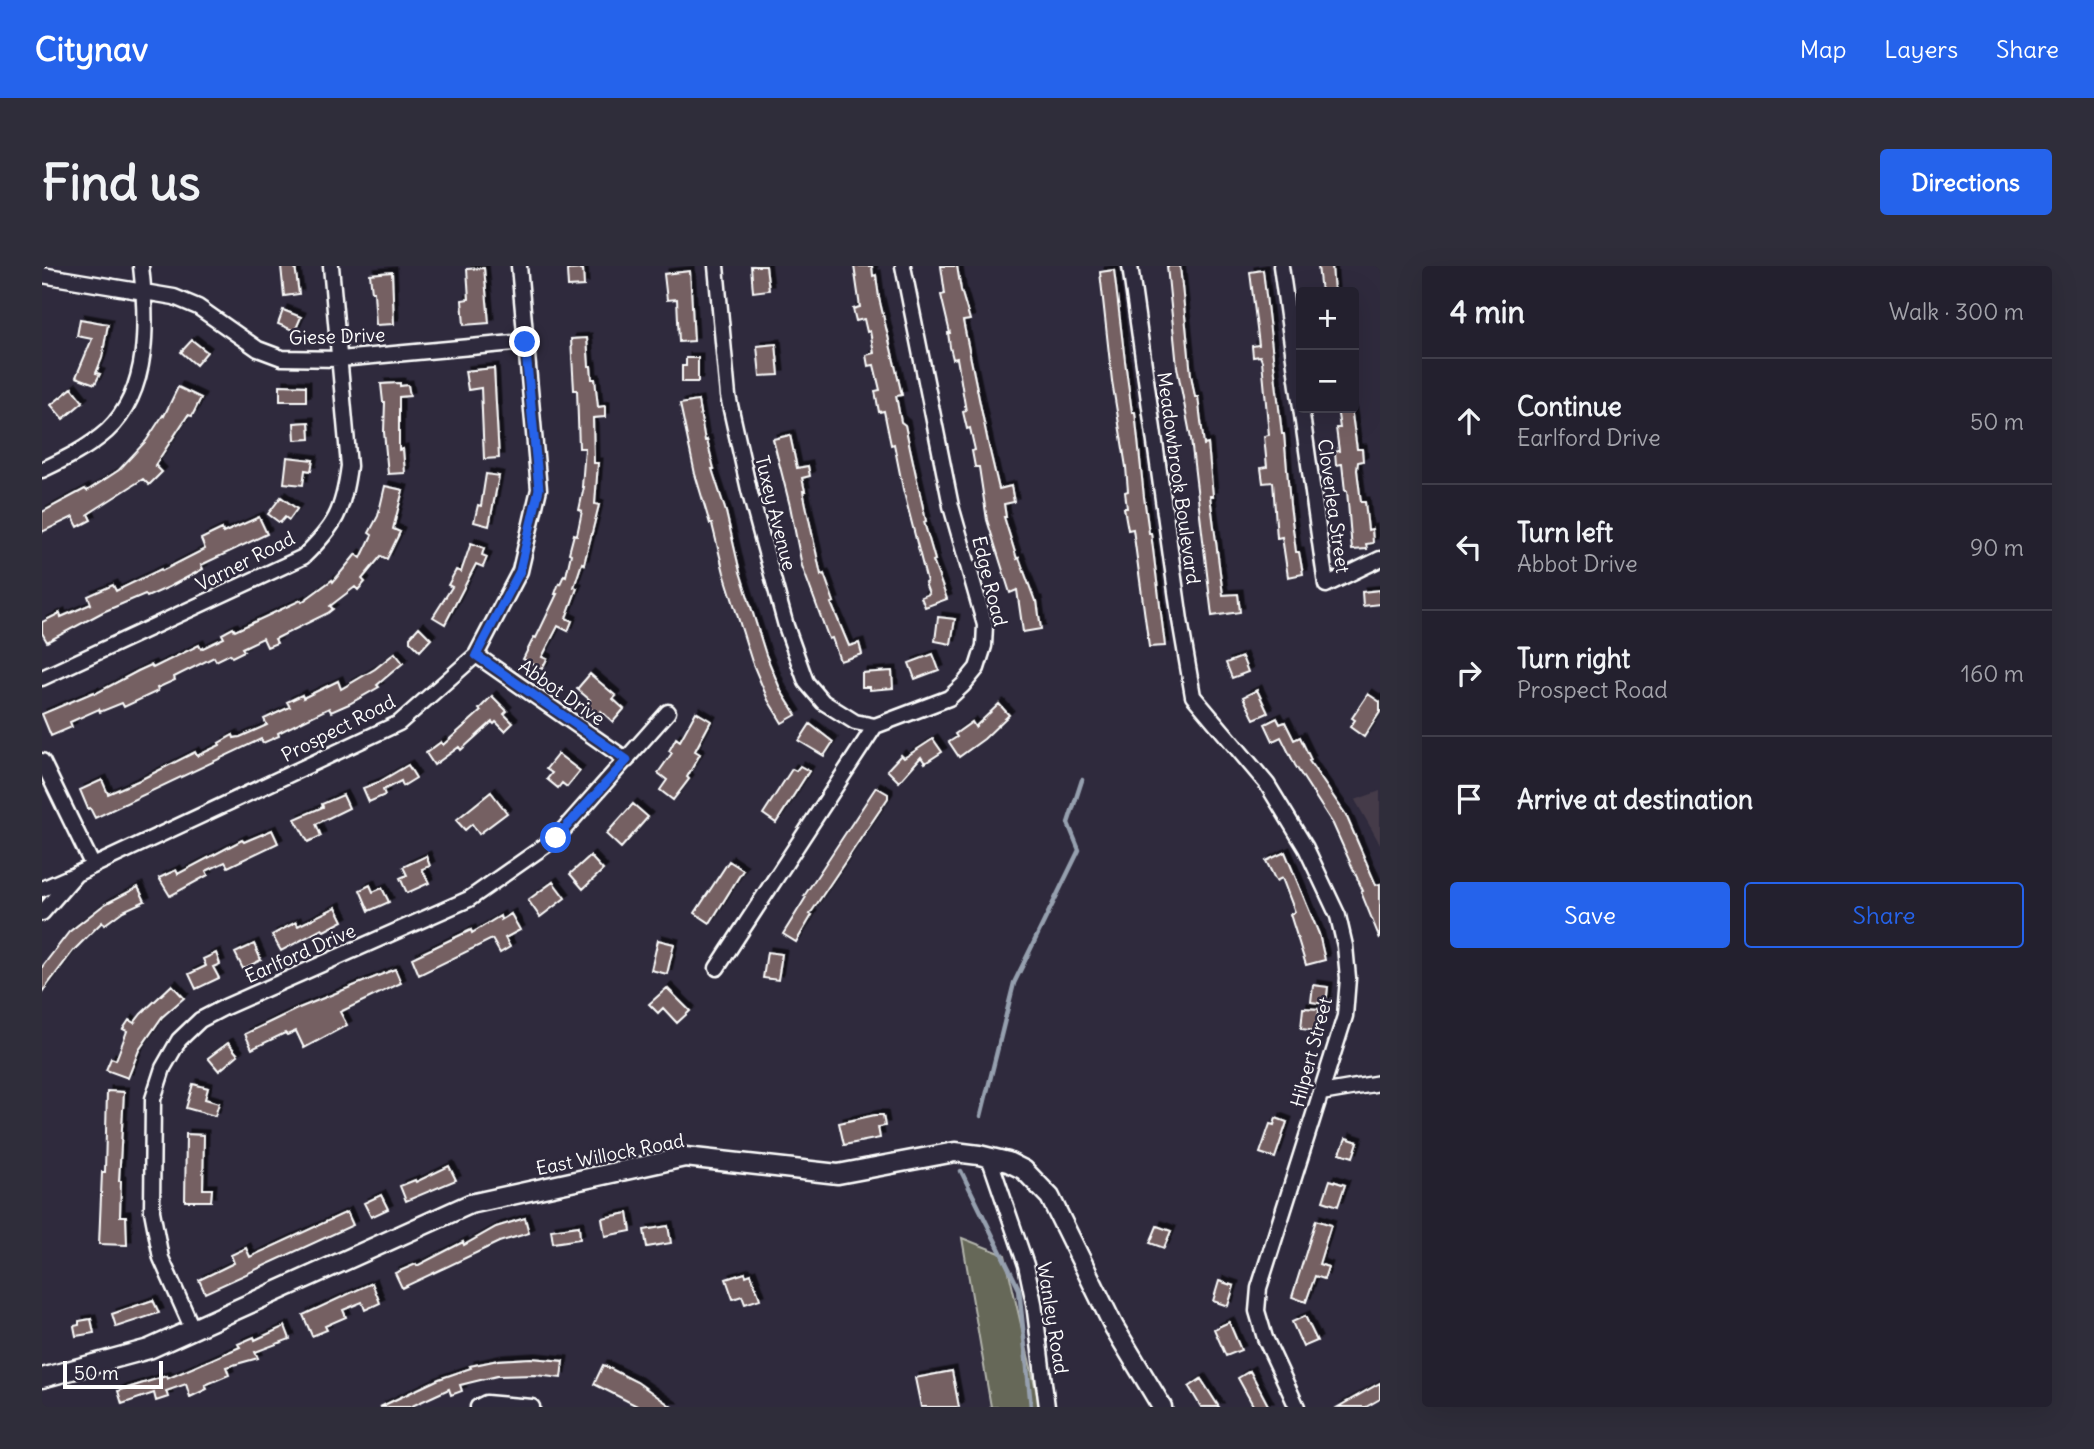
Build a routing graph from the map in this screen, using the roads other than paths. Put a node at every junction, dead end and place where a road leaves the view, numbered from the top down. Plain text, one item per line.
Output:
1 (141, 266) edge
2 (331, 266) edge
3 (519, 266) edge
4 (716, 266) edge
5 (904, 266) edge
6 (1130, 266) edge
7 (1280, 266) edge
8 (42, 275) edge
9 (144, 290) junction
10 (525, 342) junction
11 (340, 359) junction
12 (42, 470) edge
13 (1380, 559) edge
14 (476, 655) junction
15 (42, 677) edge
16 (1193, 696) joint
17 (667, 712) dead end
18 (875, 726) junction
19 (627, 760) junction
20 (42, 761) edge
21 (93, 866) junction
22 (76, 874) junction
23 (42, 889) edge
24 (42, 913) edge
25 (717, 968) dead end
26 (1380, 1083) edge
27 (1321, 1093) junction
28 (989, 1157) junction
29 (193, 1330) junction
30 (42, 1378) edge
31 (478, 1407) edge
32 (532, 1407) edge
33 (1047, 1407) edge
34 (1162, 1407) edge
35 (1297, 1407) edge

1 - 9 street
2 - 11 street, Varner Road
3 - 10 street, Prospect Road
4 - 18 street, Tuxey Avenue
5 - 18 street, Edge Road
6 - 16 street, Meadowbrook Boulevard
7 - 13 street, Cloverlea Street
8 - 9 street, Giese Drive
9 - 11 street, Giese Drive
9 - 12 street
10 - 11 street, Giese Drive
10 - 14 street, Prospect Road
11 - 15 street, Varner Road
14 - 19 street, Abbot Drive
14 - 21 street, Prospect Road
16 - 27 street, Hilpert Street
17 - 19 street, Earlford Drive
18 - 25 street
19 - 29 street, Earlford Drive
20 - 21 street
21 - 22 street, Prospect Road
22 - 23 street
22 - 24 street, Prospect Road
26 - 27 street
27 - 35 street, Hilpert Street
28 - 29 street, East Willock Road
28 - 33 street, Wanley Road
28 - 34 street, East Willock Road
29 - 30 street, East Willock Road
31 - 32 street

